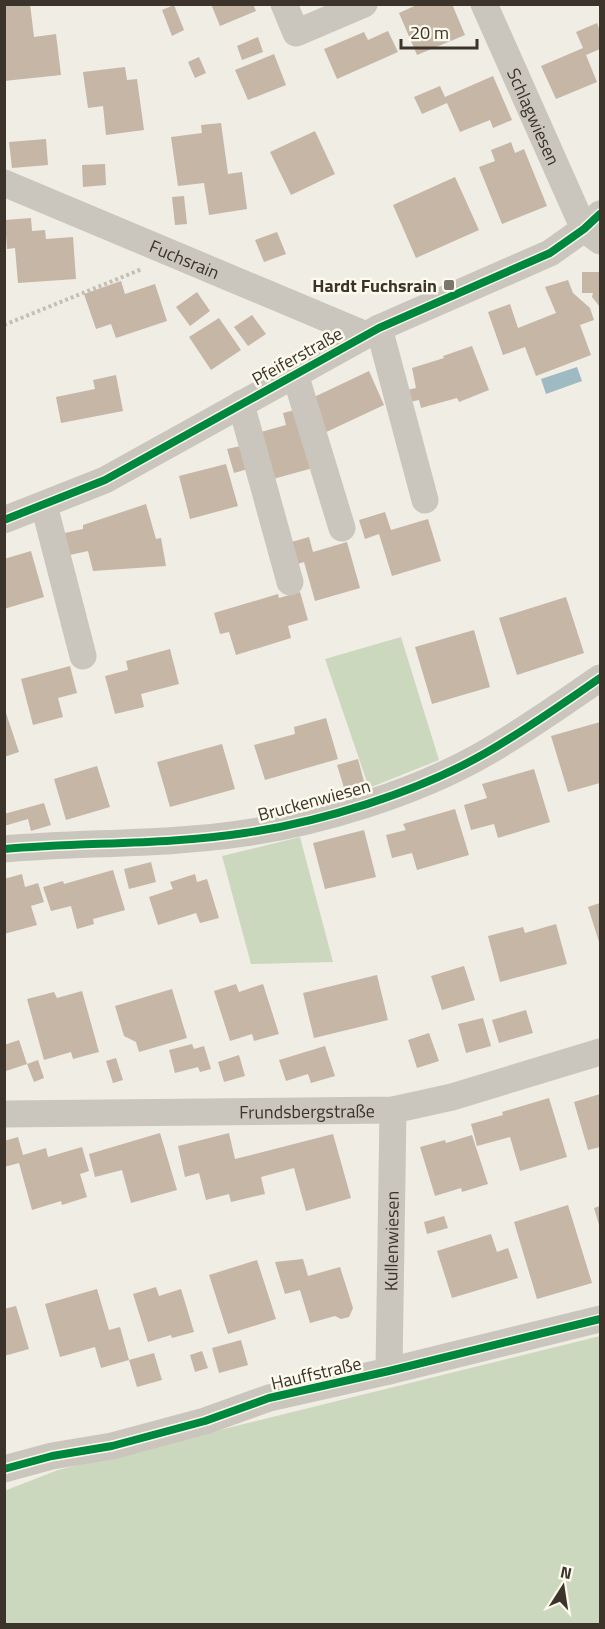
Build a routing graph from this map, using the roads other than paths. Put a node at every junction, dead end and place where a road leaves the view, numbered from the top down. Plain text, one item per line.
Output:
1 (284, 4) edge
2 (364, 4) edge
3 (484, 4) edge
4 (4, 183) edge
5 (595, 228) edge
6 (372, 331) junction
7 (295, 374) junction
8 (241, 404) junction
9 (425, 500) dead end
10 (44, 505) junction
11 (4, 520) edge
12 (342, 528) dead end
13 (290, 582) dead end
14 (83, 656) dead end
15 (600, 678) edge
16 (4, 849) edge
17 (600, 1052) edge
18 (393, 1110) junction
19 (4, 1114) edge
20 (600, 1319) edge
21 (390, 1371) junction
22 (4, 1469) edge

1 - 2 street
3 - 5 street, Schlagwiesen
4 - 6 street, Fuchsrain
5 - 6 street, Pfeiferstraße
6 - 7 street, Pfeiferstraße
6 - 9 street
7 - 8 street, Pfeiferstraße
7 - 12 street
8 - 10 street, Pfeiferstraße
8 - 13 street
10 - 11 street, Pfeiferstraße
10 - 14 street
15 - 16 street, Bruckenwiesen
17 - 18 street, Frundsbergstraße
18 - 19 street, Frundsbergstraße
18 - 21 street, Kullenwiesen
20 - 21 street, Hauffstraße
21 - 22 street, Hauffstraße

